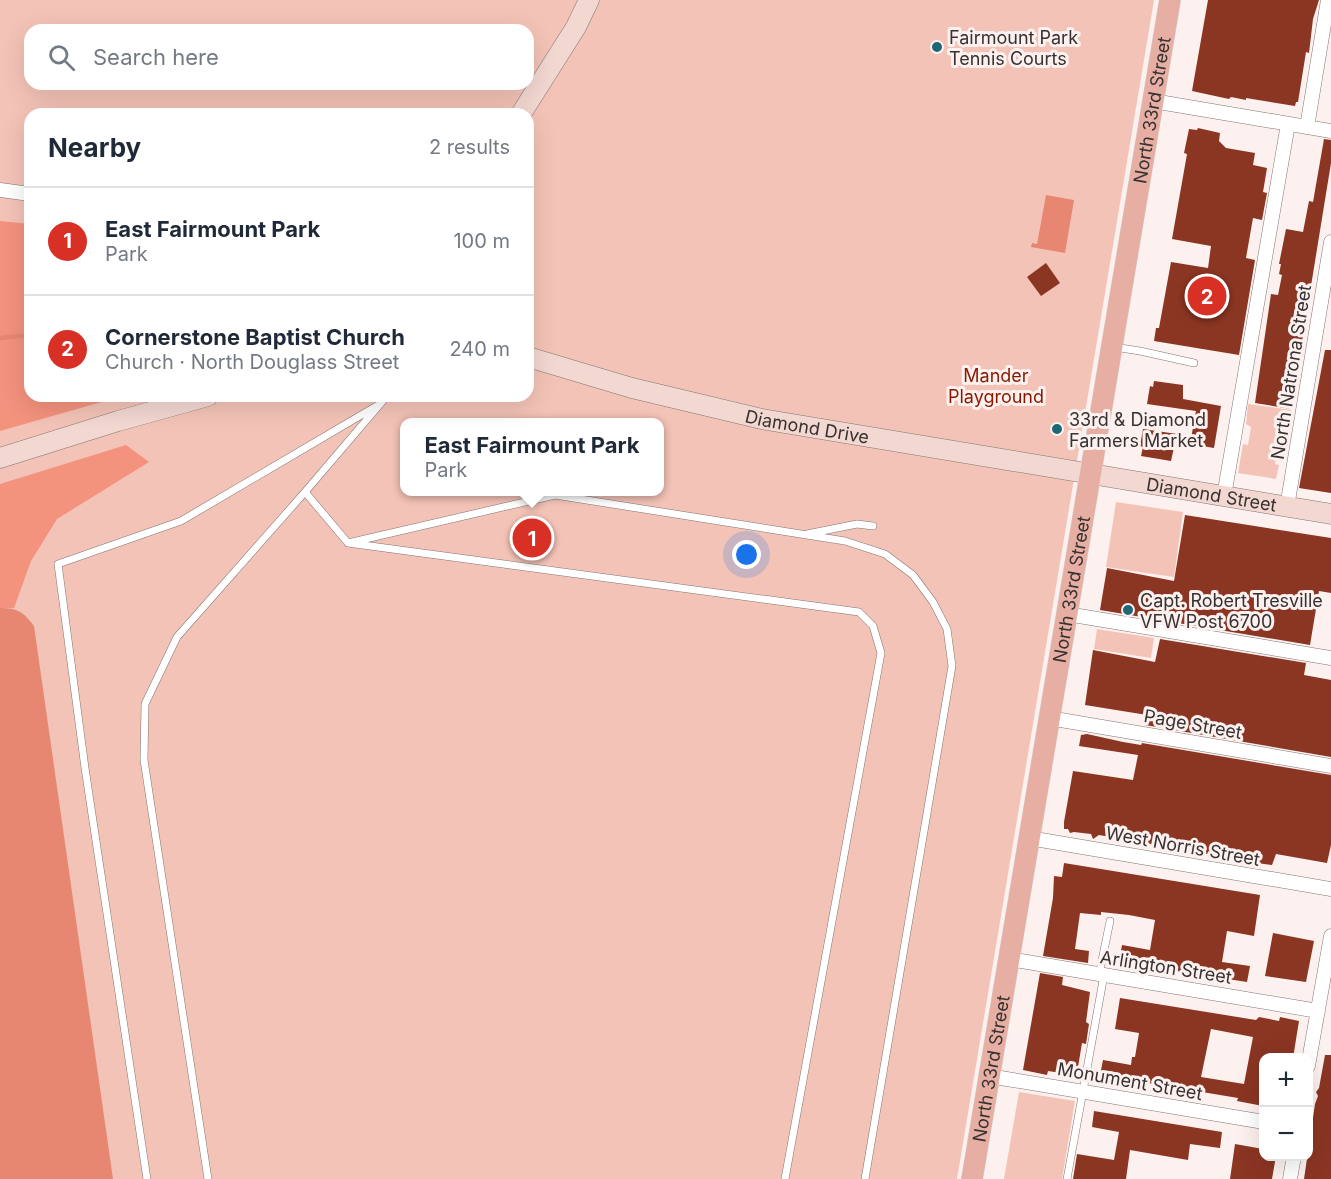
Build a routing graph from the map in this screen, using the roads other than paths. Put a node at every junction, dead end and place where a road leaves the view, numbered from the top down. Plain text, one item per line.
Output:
1 (589, 0) edge
2 (1170, 0) edge
3 (1328, 0) edge
4 (1153, 101) junction
5 (525, 108) edge
6 (1288, 124) junction
7 (1306, 127) junction
8 (1331, 131) edge
9 (0, 190) edge
10 (24, 193) edge
11 (1331, 242) edge
12 (1112, 347) junction
13 (534, 359) edge
14 (1194, 363) dead end
15 (186, 402) edge
16 (380, 404) joint
17 (0, 458) edge
18 (1090, 474) junction
19 (305, 492) junction
20 (551, 496) edge
21 (561, 496) edge
22 (1224, 496) junction
23 (1287, 507) junction
24 (1331, 514) edge
25 (873, 526) dead end
26 (802, 535) junction
27 (348, 543) junction
28 (1067, 614) junction
29 (1331, 658) edge
30 (1049, 718) junction
31 (1331, 766) edge
32 (1029, 838) junction
33 (1331, 889) edge
34 (1110, 921) dead end
35 (1331, 936) edge
36 (1009, 959) junction
37 (1101, 975) junction
38 (1318, 1011) junction
39 (1310, 1053) edge
40 (990, 1076) junction
41 (1083, 1091) junction
42 (1259, 1121) edge
43 (1293, 1161) edge
44 (147, 1179) edge
45 (208, 1179) edge
46 (786, 1179) edge
47 (865, 1179) edge
48 (972, 1179) edge
49 (1066, 1179) edge
50 (1290, 1179) edge

1 - 5 street
2 - 4 main road, North 33rd Street
3 - 7 street
4 - 6 street
4 - 12 main road, North 33rd Street
6 - 7 street
6 - 22 street
7 - 8 street
9 - 10 street
11 - 23 street, North Natrona Street
12 - 14 lane
12 - 18 main road, North 33rd Street
13 - 18 street, Diamond Drive
15 - 17 street
16 - 19 lane
16 - 44 lane
18 - 22 street, Diamond Street
18 - 28 main road, North 33rd Street
19 - 27 lane
19 - 45 lane
20 - 27 lane
21 - 26 lane
22 - 23 street, Diamond Street
23 - 24 street, Diamond Street
25 - 26 lane
26 - 47 lane
27 - 46 lane
28 - 29 street
28 - 30 main road, North 33rd Street
30 - 31 street, Page Street
30 - 32 main road, North 33rd Street
32 - 33 street, West Norris Street
32 - 36 main road, North 33rd Street
34 - 37 lane
35 - 38 street
36 - 37 street, Arlington Street
36 - 40 main road, North 33rd Street
37 - 38 street, Arlington Street
37 - 41 lane
38 - 39 street
40 - 41 street, Monument Street
40 - 48 main road, North 33rd Street
41 - 42 street, Monument Street
41 - 49 lane
43 - 50 street

